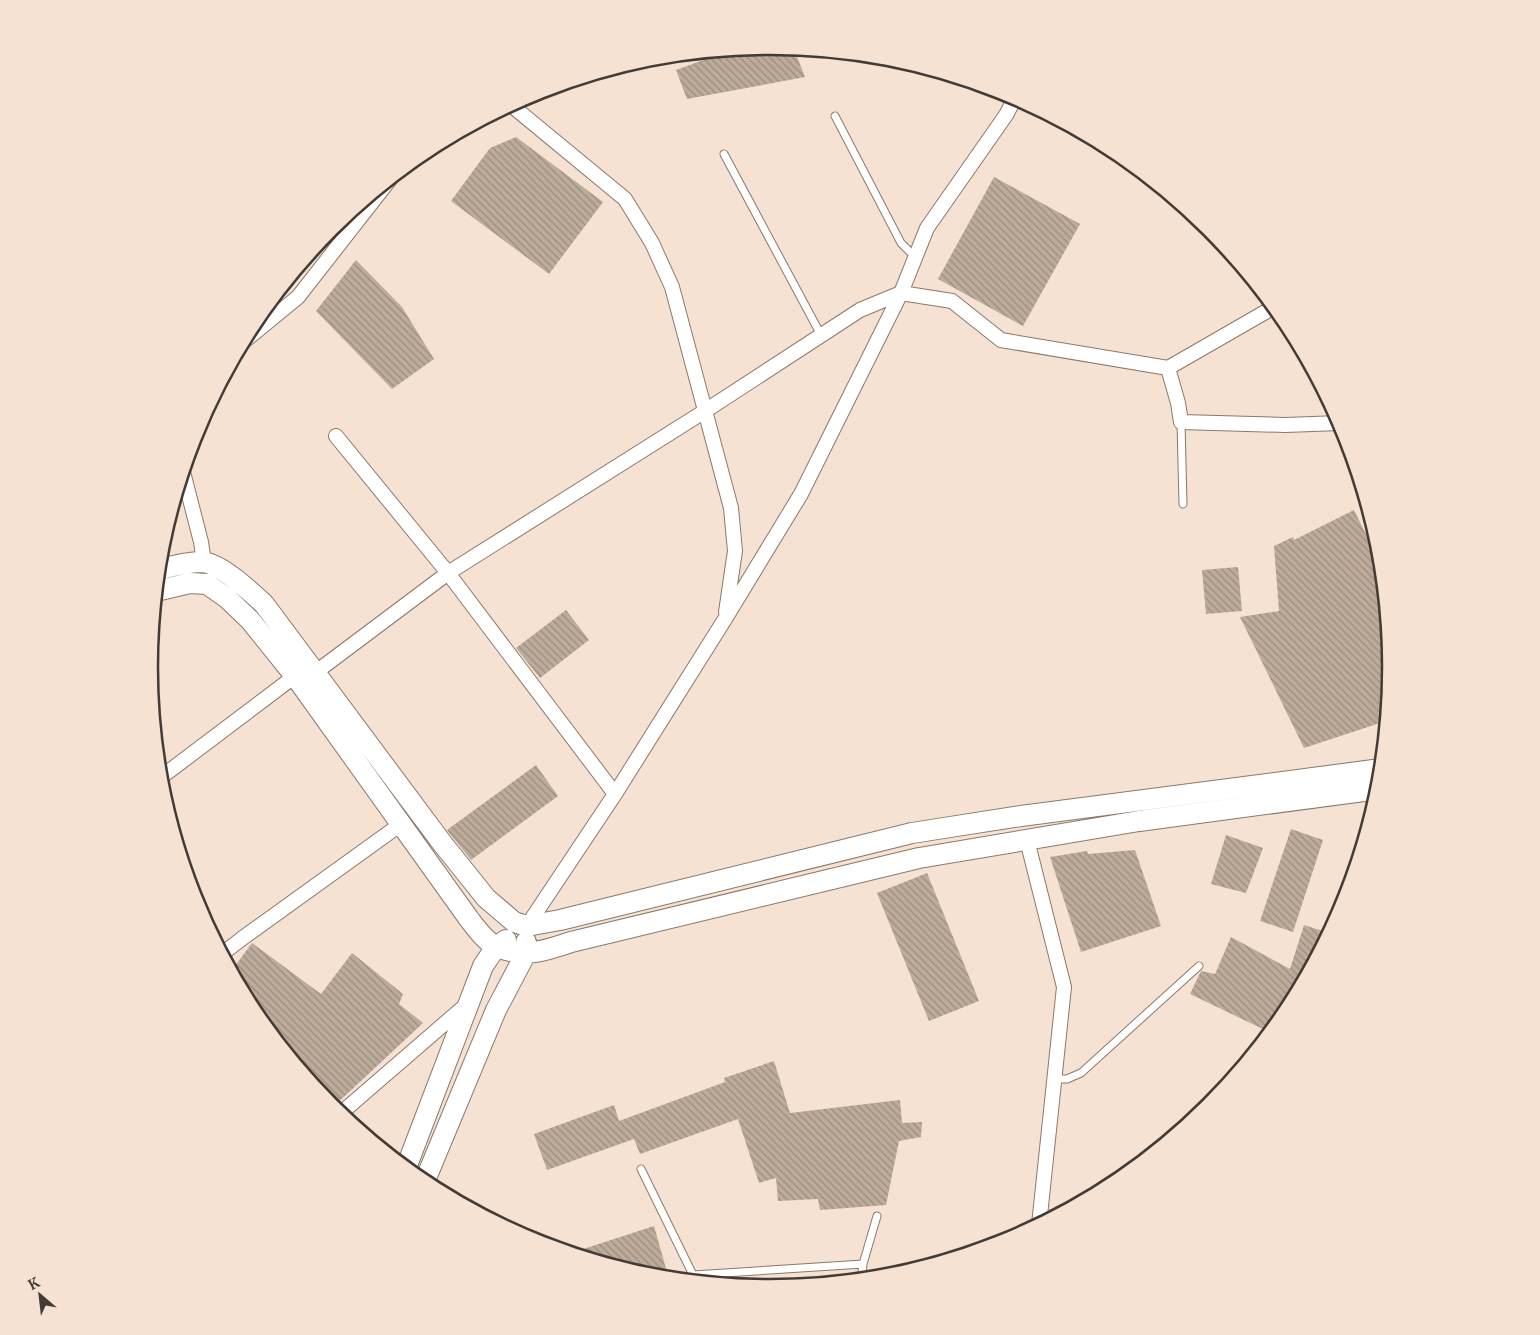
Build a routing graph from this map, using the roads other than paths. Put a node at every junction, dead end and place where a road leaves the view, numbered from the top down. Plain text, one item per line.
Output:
1 (1011, 105) edge
2 (517, 110) edge
3 (835, 116) dead end
4 (724, 154) dead end
5 (372, 202) edge
6 (916, 255) junction
7 (901, 293) junction
8 (1267, 311) edge
9 (261, 328) edge
10 (821, 335) junction
11 (1168, 368) junction
12 (705, 411) junction
13 (1181, 422) junction
14 (1331, 423) edge
15 (336, 436) dead end
16 (186, 484) edge
17 (1183, 504) dead end
18 (204, 562) junction
19 (166, 568) edge
20 (448, 573) junction
21 (198, 583) junction
22 (163, 589) edge
23 (725, 619) junction
24 (316, 672) junction
25 (295, 676) junction
26 (1374, 770) edge
27 (167, 773) edge
28 (1370, 790) edge
29 (615, 794) junction
30 (401, 824) junction
31 (1027, 840) junction
32 (442, 843) junction
33 (424, 858) junction
34 (527, 926) junction
35 (496, 947) junction
36 (227, 950) edge
37 (526, 952) junction
38 (1199, 966) dead end
39 (471, 1001) junction
40 (1054, 1079) junction
41 (346, 1109) edge
42 (409, 1161) edge
43 (641, 1169) dead end
44 (427, 1175) edge
45 (877, 1216) dead end
46 (1040, 1218) edge
47 (863, 1264) junction
48 (862, 1273) edge
49 (694, 1275) edge
50 (709, 1277) edge

1 - 6 street
2 - 12 street
3 - 6 lane
4 - 10 lane
5 - 9 street
6 - 7 street
7 - 10 street
7 - 11 street
7 - 23 street
8 - 11 street
10 - 12 street
11 - 13 street
12 - 20 street
12 - 23 street
13 - 14 street
13 - 17 lane
15 - 20 street
16 - 18 street
18 - 19 street
18 - 21 street
18 - 24 street
20 - 24 street
20 - 29 street
21 - 22 street
21 - 25 street
23 - 29 street
24 - 32 street
25 - 27 street
25 - 30 street
26 - 34 street
28 - 31 street
29 - 34 street
30 - 33 street
30 - 36 street
31 - 37 street
31 - 40 street
32 - 33 street
32 - 34 street
33 - 35 street
34 - 35 street
34 - 37 street
35 - 37 street
35 - 39 street
37 - 44 street
38 - 40 lane
39 - 41 street
39 - 42 street
40 - 46 street
43 - 49 lane
45 - 47 lane
47 - 48 lane
47 - 50 lane

